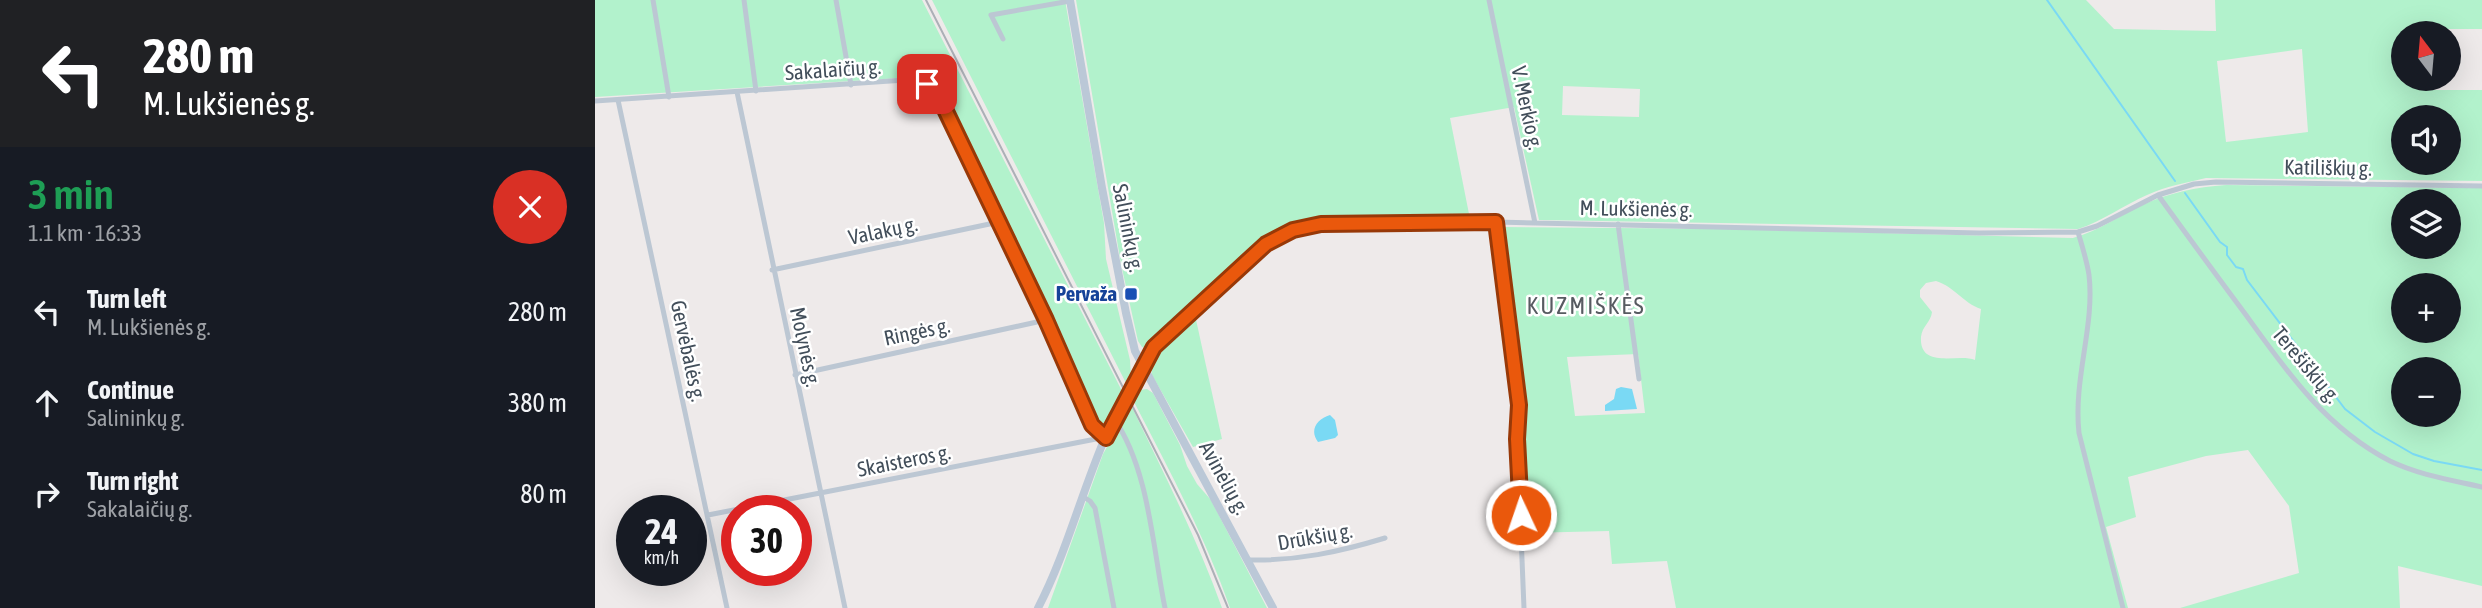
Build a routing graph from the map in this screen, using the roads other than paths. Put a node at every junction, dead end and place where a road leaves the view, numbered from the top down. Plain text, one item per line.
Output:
1 (653, 0) edge
2 (744, 0) edge
3 (836, 0) edge
4 (1489, 0) edge
5 (1070, 1) edge
6 (1003, 39) dead end
7 (851, 85) junction
8 (756, 91) junction
9 (737, 92) junction
10 (669, 97) junction
11 (618, 100) junction
12 (595, 101) edge
13 (2482, 186) edge
14 (2174, 189) joint
15 (2158, 195) junction
16 (999, 222) junction
17 (1496, 222) junction
18 (1535, 223) junction
19 (1618, 224) junction
20 (2078, 233) junction
21 (772, 270) junction
22 (1046, 320) junction
23 (1142, 366) junction
24 (795, 375) junction
25 (1639, 379) dead end
26 (1114, 419) junction
27 (1106, 438) junction
28 (2482, 487) edge
29 (820, 494) junction
30 (1082, 496) junction
31 (708, 515) junction
32 (1385, 538) dead end
33 (1249, 560) junction
34 (727, 608) edge
35 (845, 608) edge
36 (1038, 608) edge
37 (1114, 608) edge
38 (1165, 608) edge
39 (1273, 608) edge
40 (1524, 608) edge
41 (2123, 608) edge

1 - 10 street
2 - 8 street
3 - 7 street
4 - 18 street, V. Merkio g.
5 - 6 street
5 - 23 main road, Salininkų g.
7 - 8 street, Sakalaičių g.
7 - 16 street, Sakalaičių g.
8 - 9 street, Sakalaičių g.
9 - 10 street, Sakalaičių g.
9 - 21 street, Molynės g.
10 - 11 street, Sakalaičių g.
11 - 12 street, Sakalaičių g.
11 - 31 street, Gervėbalės g.
13 - 14 street, Katiliškių g.
14 - 15 street, M. Lukšienės g.
15 - 20 street, M. Lukšienės g.
15 - 28 street, Terešiškių g.
16 - 21 street, Valakų g.
16 - 22 street, Sakalaičių g.
17 - 18 street, M. Lukšienės g.
17 - 23 street, M. Lukšienės g.
17 - 40 street
18 - 19 street, M. Lukšienės g.
19 - 20 street, M. Lukšienės g.
19 - 25 street
20 - 41 street
21 - 24 street, Molynės g.
22 - 24 street, Ringės g.
22 - 27 street, Sakalaičių g.
23 - 26 main road
23 - 33 main road, Avinėlių g.
24 - 29 street, Molynės g.
26 - 27 main road
26 - 38 street
27 - 29 street, Skaisteros g.
27 - 30 main road
29 - 31 street, Skaisteros g.
29 - 35 street, Molynės g.
30 - 36 main road
30 - 37 street
31 - 34 street, Gervėbalės g.
32 - 33 street, Drūkšių g.
33 - 39 main road, Avinėlių g.

